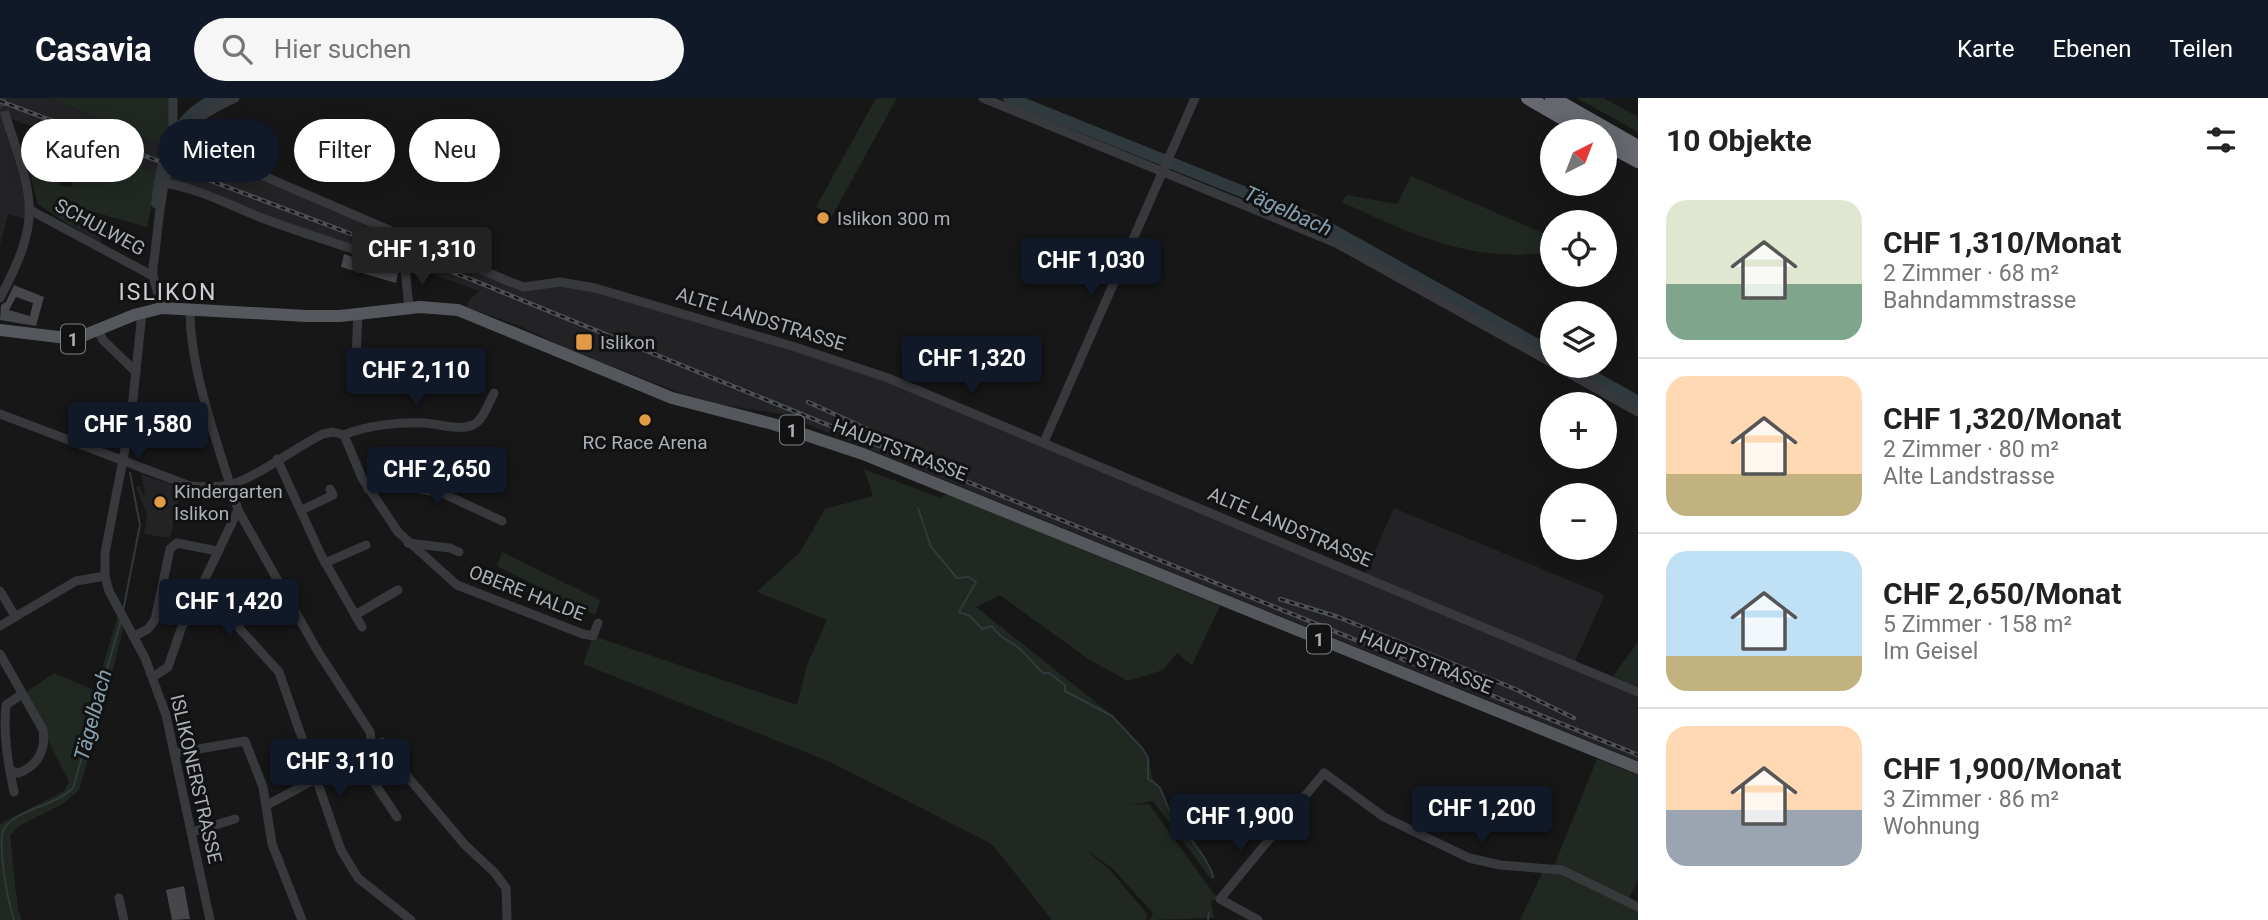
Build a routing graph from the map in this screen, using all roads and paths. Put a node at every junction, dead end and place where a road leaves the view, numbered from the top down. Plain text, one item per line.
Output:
1 (173, 98) edge
2 (235, 98) edge
3 (983, 98) edge
4 (1195, 98) edge
5 (1528, 98) edge
6 (1552, 98) edge
7 (6, 117) dead end
8 (175, 119) edge
9 (198, 119) edge
10 (1564, 119) edge
11 (1638, 146) edge
12 (1617, 149) edge
13 (1638, 161) edge
14 (1165, 169) junction
15 (280, 180) edge
16 (165, 183) joint
17 (30, 210) junction
18 (153, 276) junction
19 (0, 297) edge
20 (162, 308) junction
21 (409, 308) junction
22 (190, 310) junction
23 (142, 313) junction
24 (358, 314) junction
25 (0, 330) edge
26 (98, 331) junction
27 (1540, 357) edge
28 (136, 372) junction
29 (1577, 378) edge
30 (362, 387) dead end
31 (494, 393) dead end
32 (1638, 412) edge
33 (0, 414) edge
34 (344, 435) junction
35 (1044, 442) junction
36 (277, 458) junction
37 (123, 462) junction
38 (230, 485) junction
39 (330, 489) dead end
40 (368, 489) junction
41 (238, 510) junction
42 (302, 510) junction
43 (502, 521) dead end
44 (408, 543) junction
45 (366, 545) dead end
46 (217, 551) junction
47 (459, 552) dead end
48 (325, 563) junction
49 (105, 576) junction
50 (201, 586) junction
51 (398, 590) dead end
52 (0, 591) edge
53 (355, 615) junction
54 (15, 616) junction
55 (598, 623) dead end
56 (0, 626) edge
57 (362, 627) dead end
58 (133, 637) junction
59 (0, 654) edge
60 (153, 677) junction
61 (1638, 692) edge
62 (22, 694) junction
63 (382, 742) dead end
64 (176, 753) junction
65 (357, 757) junction
66 (1638, 768) edge
67 (10, 771) junction
68 (317, 776) junction
69 (14, 792) dead end
70 (267, 805) junction
71 (397, 817) dead end
72 (236, 819) dead end
73 (192, 832) junction
74 (119, 898) dead end
75 (1638, 907) edge
76 (124, 920) edge
77 (210, 920) edge
78 (302, 920) edge
79 (411, 920) edge
80 (507, 920) edge
81 (1258, 920) edge

1 - 8 street
2 - 9 street
3 - 14 street
4 - 14 street
5 - 10 highway
6 - 11 highway
7 - 17 street
12 - 13 highway
14 - 27 street
14 - 35 street
15 - 35 street, ALTE LANDSTRASSE
16 - 18 street
16 - 21 street
17 - 18 street, SCHULWEG
17 - 19 street
18 - 20 street
20 - 22 main road, HAUPTSTRASSE / 1
20 - 23 main road, HAUPTSTRASSE / 1
21 - 24 main road, HAUPTSTRASSE / 1
21 - 66 main road, HAUPTSTRASSE / 1
22 - 24 main road, HAUPTSTRASSE / 1
22 - 38 street
23 - 26 main road, HAUPTSTRASSE / 1
23 - 28 street
24 - 30 street
25 - 26 main road, HAUPTSTRASSE / 1
26 - 28 street
28 - 37 street
29 - 32 street
31 - 34 street
33 - 37 street
34 - 36 street
34 - 40 street, OBERE HALDE
35 - 61 street, ALTE LANDSTRASSE
36 - 38 street
36 - 42 street
37 - 38 street
37 - 49 street
38 - 41 street
39 - 42 street
40 - 43 street
40 - 44 street, OBERE HALDE
41 - 46 street
41 - 65 street
42 - 48 street
44 - 47 street
44 - 55 street, OBERE HALDE
45 - 48 street
46 - 50 street
46 - 58 street
48 - 53 street
49 - 54 street
49 - 58 street, ISLIKONERSTRASSE
50 - 60 street
50 - 68 street
51 - 53 street
52 - 54 street
53 - 57 street
54 - 56 street
58 - 60 street, ISLIKONERSTRASSE
59 - 62 street
60 - 64 street, ISLIKONERSTRASSE
62 - 67 street
62 - 67 street
63 - 80 street
64 - 70 street
64 - 73 street, ISLIKONERSTRASSE
65 - 68 street
65 - 71 street
67 - 69 street
68 - 70 street
68 - 79 street
70 - 78 street
72 - 73 street
73 - 77 street, ISLIKONERSTRASSE
74 - 76 street
75 - 81 street

